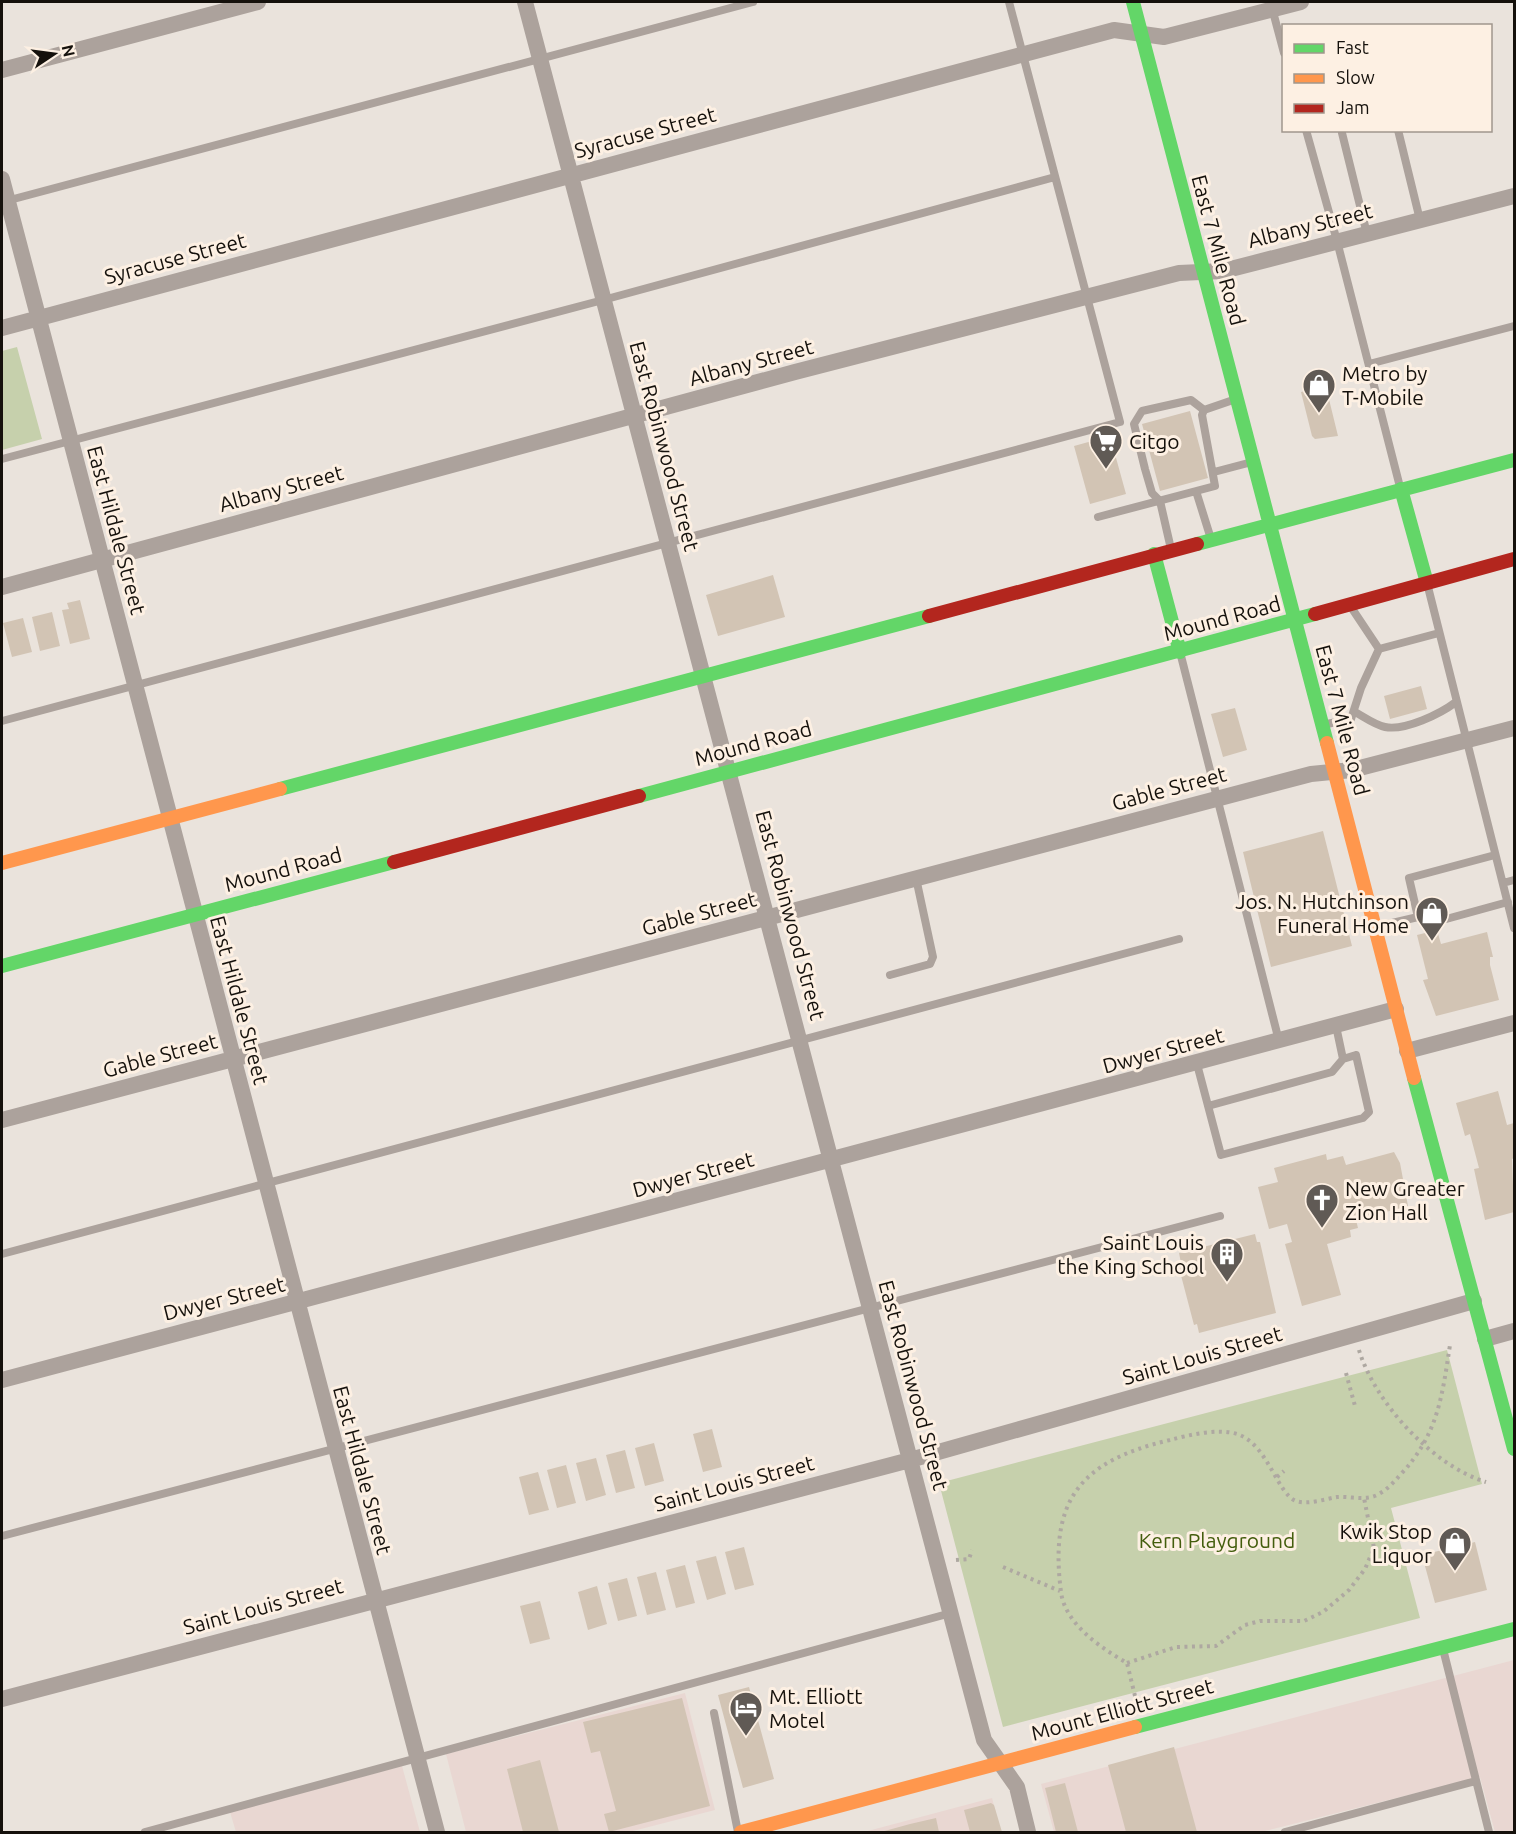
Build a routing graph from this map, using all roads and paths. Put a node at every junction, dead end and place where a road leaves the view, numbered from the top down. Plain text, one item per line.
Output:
1 (258, 2) edge
2 (525, 2) edge
3 (753, 2) edge
4 (1009, 2) edge
5 (1133, 2) edge
6 (1301, 2) edge
7 (1271, 5) edge
8 (1142, 34) junction
9 (1282, 46) edge
10 (1023, 55) junction
11 (540, 58) junction
12 (2, 70) edge
13 (1307, 132) edge
14 (1398, 132) edge
15 (1342, 134) dead end
16 (571, 175) junction
17 (1055, 177) junction
18 (2, 179) edge
19 (1515, 196) edge
20 (4, 202) edge
21 (1420, 220) junction
22 (1367, 234) junction
23 (1337, 242) junction
24 (1202, 271) junction
25 (1087, 297) junction
26 (603, 300) junction
27 (38, 318) junction
28 (1515, 326) edge
29 (2, 328) edge
30 (1369, 364) junction
31 (1236, 399) junction
32 (1204, 410) junction
33 (634, 417) junction
34 (70, 441) junction
35 (1147, 441) dead end
36 (1137, 445) junction
37 (2, 459) edge
38 (1515, 460) edge
39 (1253, 462) junction
40 (1154, 466) dead end
41 (1144, 469) junction
42 (1214, 472) junction
43 (1401, 489) junction
44 (1196, 490) junction
45 (1160, 501) junction
46 (1098, 517) dead end
47 (1269, 523) junction
48 (1211, 539) junction
49 (667, 545) junction
50 (1171, 549) junction
51 (1154, 554) junction
52 (1515, 559) edge
53 (101, 560) junction
54 (1427, 583) junction
55 (2, 587) edge
56 (1349, 604) junction
57 (1295, 620) junction
58 (1439, 633) junction
59 (1379, 650) junction
60 (1180, 652) junction
61 (703, 674) junction
62 (134, 685) junction
63 (1456, 702) junction
64 (1355, 712) junction
65 (2, 721) edge
66 (1322, 725) junction
67 (1515, 728) edge
68 (1465, 741) junction
69 (1334, 771) junction
70 (730, 772) junction
71 (1218, 799) junction
72 (169, 818) junction
73 (1495, 855) junction
74 (2, 863) edge
75 (916, 878) junction
76 (1515, 880) edge
77 (1503, 883) junction
78 (1508, 902) junction
79 (194, 914) junction
80 (1418, 916) junction
81 (768, 918) junction
82 (1374, 927) junction
83 (1515, 928) edge
84 (1179, 939) dead end
85 (2, 966) edge
86 (890, 975) dead end
87 (1396, 1010) junction
88 (1515, 1023) edge
89 (1336, 1026) junction
90 (800, 1041) junction
91 (1279, 1042) junction
92 (1407, 1051) junction
93 (232, 1059) junction
94 (1343, 1059) junction
95 (1197, 1064) junction
96 (1208, 1106) junction
97 (2, 1120) edge
98 (831, 1161) junction
99 (265, 1184) junction
100 (1220, 1216) dead end
101 (2, 1254) edge
102 (1474, 1301) junction
103 (296, 1303) junction
104 (870, 1307) junction
105 (1515, 1331) edge
106 (1354, 1335) junction
107 (1485, 1339) junction
108 (1450, 1345) dead end
109 (1346, 1373) dead end
110 (2, 1380) edge
111 (1355, 1406) dead end
112 (1424, 1444) junction
113 (334, 1448) junction
114 (1515, 1449) edge
115 (910, 1460) junction
116 (1284, 1471) dead end
117 (1277, 1477) junction
118 (1486, 1482) dead end
119 (1364, 1498) junction
120 (2, 1536) edge
121 (972, 1550) dead end
122 (956, 1560) dead end
123 (1003, 1567) dead end
124 (1061, 1591) junction
125 (374, 1600) junction
126 (951, 1613) junction
127 (1515, 1629) edge
128 (1443, 1647) junction
129 (1127, 1663) junction
130 (1135, 1696) dead end
131 (2, 1699) edge
132 (714, 1713) dead end
133 (417, 1758) junction
134 (999, 1762) junction
135 (1476, 1781) junction
136 (145, 1833) edge
137 (437, 1833) edge
138 (739, 1833) edge
139 (1028, 1833) edge
140 (1285, 1833) edge
141 (1489, 1833) edge

1 - 12 street
2 - 11 street, East Robinwood Street
3 - 11 lane
4 - 10 lane
5 - 8 main road, East 7 Mile Road
6 - 7 street, Syracuse Street
7 - 8 street, Syracuse Street
7 - 9 lane
8 - 10 street, Syracuse Street
8 - 24 main road, East 7 Mile Road
10 - 16 street, Syracuse Street
10 - 17 lane
11 - 16 street, East Robinwood Street
11 - 20 lane
13 - 23 lane
14 - 21 lane
15 - 22 lane
16 - 26 street, East Robinwood Street
16 - 27 street, Syracuse Street
17 - 25 lane
17 - 26 lane
18 - 20 street, East Hildale Street
19 - 21 street, Albany Street
20 - 27 street, East Hildale Street
21 - 22 street, Albany Street
22 - 23 street, Albany Street
23 - 24 street, Albany Street
23 - 30 lane
24 - 25 street, Albany Street
24 - 31 main road, East 7 Mile Road
25 - 33 street, Albany Street
25 - 49 lane
26 - 33 street, East Robinwood Street
26 - 34 lane
27 - 29 street, Syracuse Street
27 - 34 street, East Hildale Street
28 - 30 lane
30 - 43 lane
31 - 32 lane
31 - 39 main road, East 7 Mile Road
32 - 36 lane
32 - 42 lane
33 - 49 street, East Robinwood Street
33 - 53 street, Albany Street
34 - 37 lane
34 - 53 street, East Hildale Street
35 - 36 lane
36 - 41 lane
38 - 43 main road
39 - 42 lane
39 - 47 main road, East 7 Mile Road
40 - 41 lane
41 - 45 lane
42 - 44 lane
43 - 47 main road
43 - 54 main road
44 - 45 lane
44 - 48 lane
45 - 46 lane
45 - 50 lane
47 - 48 main road
47 - 57 main road, East 7 Mile Road
48 - 50 main road
49 - 61 street, East Robinwood Street
49 - 62 lane
50 - 51 main road
51 - 60 main road
51 - 61 main road
52 - 54 main road, Mound Road
53 - 55 street, Albany Street
53 - 62 street, East Hildale Street
54 - 56 main road, Mound Road
54 - 58 lane
56 - 57 main road, Mound Road
56 - 59 lane
57 - 60 main road, Mound Road
57 - 66 main road, East 7 Mile Road
58 - 59 lane
58 - 63 lane
59 - 64 lane
60 - 70 main road, Mound Road
60 - 71 lane
61 - 70 street, East Robinwood Street
61 - 72 main road
62 - 65 lane
62 - 72 street, East Hildale Street
63 - 64 lane
63 - 68 lane
64 - 66 lane
66 - 69 main road, East 7 Mile Road
67 - 68 street, Gable Street
68 - 69 street, Gable Street
68 - 73 lane
69 - 71 street, Gable Street
69 - 82 main road, East 7 Mile Road
70 - 79 main road, Mound Road
70 - 81 street, East Robinwood Street
71 - 75 street, Gable Street
71 - 91 lane
72 - 74 main road
72 - 79 street, East Hildale Street
73 - 77 lane
73 - 80 lane
75 - 81 street, Gable Street
75 - 86 lane
76 - 77 lane
77 - 78 lane
78 - 80 lane
78 - 83 lane
79 - 85 main road, Mound Road
79 - 93 street, East Hildale Street
80 - 82 lane
81 - 90 street, East Robinwood Street
81 - 93 street, Gable Street
82 - 87 main road, East 7 Mile Road
84 - 90 lane
87 - 89 street, Dwyer Street
87 - 92 main road, East 7 Mile Road
88 - 92 street
89 - 91 street, Dwyer Street
89 - 94 lane
90 - 98 street, East Robinwood Street
90 - 99 lane
91 - 95 street, Dwyer Street
92 - 102 main road, East 7 Mile Road
93 - 97 street, Gable Street
93 - 99 street, East Hildale Street
94 - 96 lane
94 - 96 lane
95 - 96 lane
95 - 98 street, Dwyer Street
98 - 103 street, Dwyer Street
98 - 104 street, East Robinwood Street
99 - 101 lane
99 - 103 street, East Hildale Street
100 - 104 lane
102 - 106 street, Saint Louis Street
102 - 107 main road, East 7 Mile Road
103 - 110 street, Dwyer Street
103 - 113 street, East Hildale Street
104 - 113 lane
104 - 115 street, East Robinwood Street
105 - 107 street
106 - 112 path
106 - 115 street, Saint Louis Street
107 - 114 main road, East 7 Mile Road
108 - 112 path
109 - 111 path
112 - 118 path
112 - 119 path
113 - 120 lane
113 - 125 street, East Hildale Street
115 - 125 street, Saint Louis Street
115 - 126 street, East Robinwood Street
116 - 117 path
117 - 119 path
117 - 124 path
119 - 129 path
121 - 122 path
123 - 124 path
124 - 129 path
125 - 131 street, Saint Louis Street
125 - 133 street, East Hildale Street
126 - 133 lane
126 - 134 street, East Robinwood Street
127 - 128 main road, Mount Elliott Street
128 - 134 main road, Mount Elliott Street
128 - 135 lane
129 - 130 path
132 - 138 lane
133 - 136 lane
133 - 137 street, East Hildale Street
134 - 138 main road, Mount Elliott Street
134 - 139 street, East Robinwood Street
135 - 140 lane
135 - 141 lane

